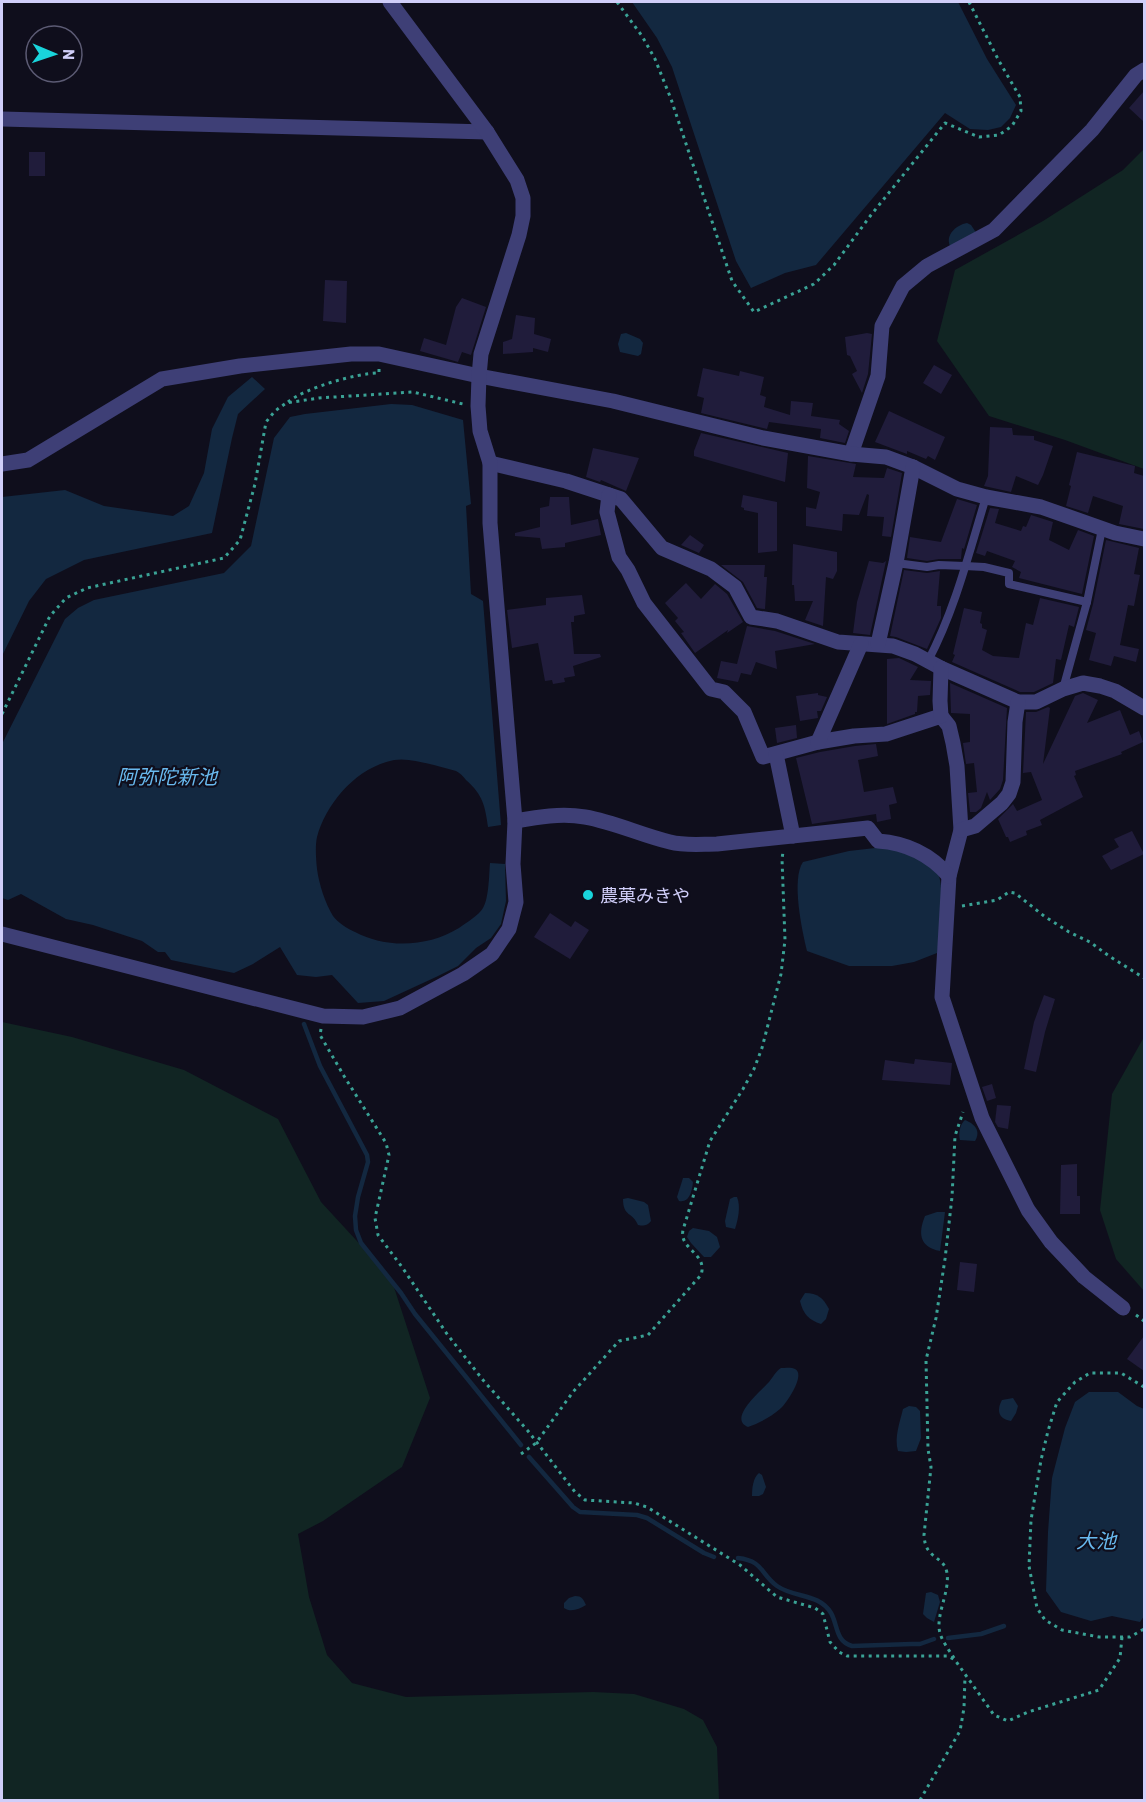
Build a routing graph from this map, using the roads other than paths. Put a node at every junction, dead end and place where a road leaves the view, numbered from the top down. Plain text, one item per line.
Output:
1 (390, 2) edge
2 (1144, 70) edge
3 (2, 119) edge
4 (487, 132) junction
5 (478, 376) junction
6 (851, 454) junction
7 (490, 463) junction
8 (2, 464) edge
9 (913, 467) junction
10 (609, 495) junction
11 (986, 497) junction
12 (1102, 529) junction
13 (1144, 539) edge
14 (896, 563) junction
15 (965, 566) junction
16 (1087, 602) junction
17 (861, 644) junction
18 (878, 644) junction
19 (935, 664) junction
20 (1063, 688) junction
21 (1018, 702) junction
22 (1144, 708) edge
23 (941, 716) junction
24 (818, 742) junction
25 (776, 754) junction
26 (515, 821) junction
27 (961, 830) junction
28 (793, 836) junction
29 (949, 876) junction
30 (2, 934) edge
31 (1123, 1308) dead end

1 - 4 street
2 - 6 street
3 - 4 street
4 - 5 street
5 - 6 street
5 - 7 street
5 - 8 street
6 - 9 street
7 - 10 street
7 - 26 street
9 - 11 street
9 - 14 street
10 - 17 street
10 - 25 street
11 - 12 street
11 - 15 lane
12 - 13 street
12 - 16 lane
14 - 15 lane
14 - 18 street
15 - 16 lane
15 - 19 lane
16 - 20 lane
17 - 18 street
17 - 24 street
18 - 19 street
19 - 21 street
19 - 23 street
20 - 21 street
20 - 22 street
21 - 27 street
23 - 24 street
23 - 27 street
24 - 25 street
25 - 28 street
26 - 28 street
26 - 30 street
27 - 29 street
28 - 29 street
29 - 31 street

